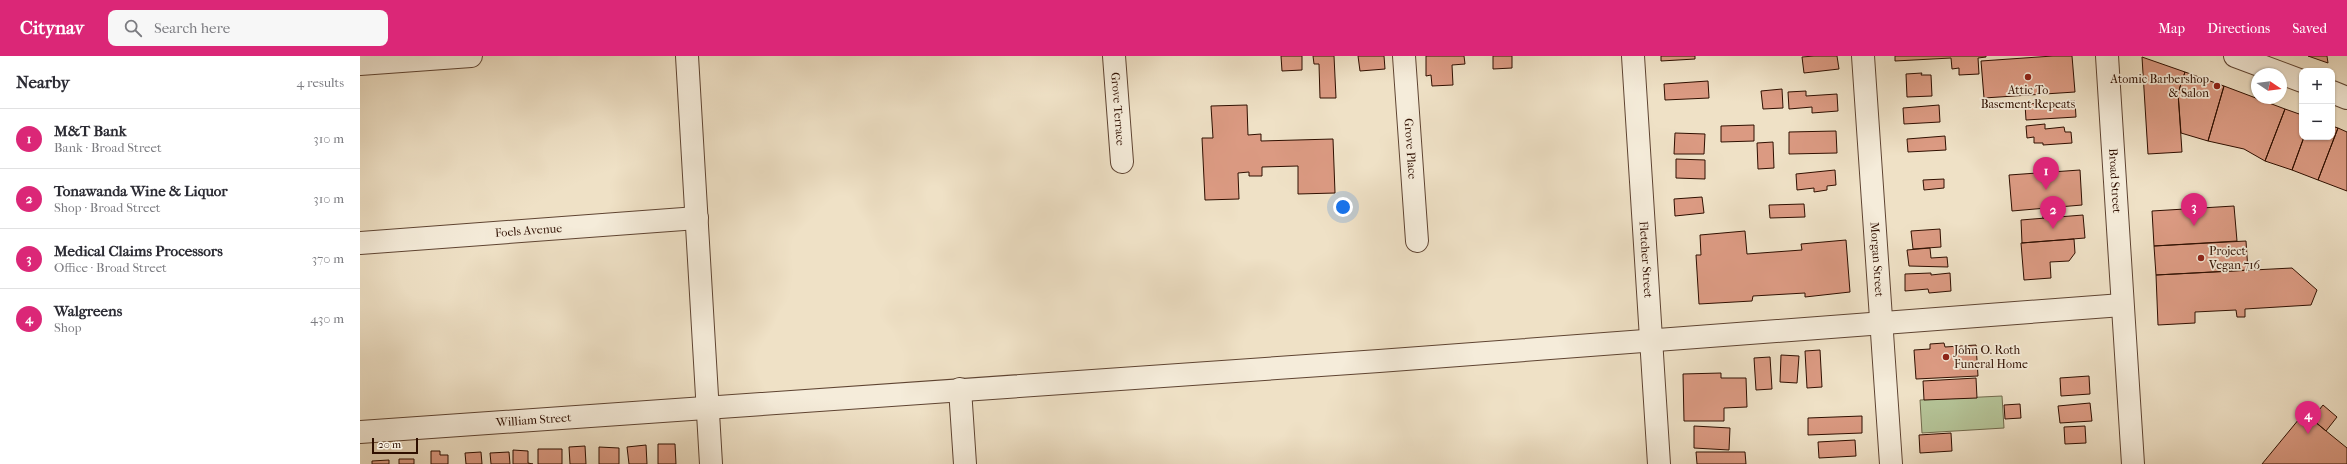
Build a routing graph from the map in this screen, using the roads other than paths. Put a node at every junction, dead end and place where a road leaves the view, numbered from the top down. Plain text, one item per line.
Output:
1 (471, 56) edge
2 (687, 56) edge
3 (1114, 56) edge
4 (1404, 56) edge
5 (1633, 56) edge
6 (1863, 56) edge
7 (2107, 56) edge
8 (2235, 56) edge
9 (360, 64) edge
10 (2299, 80) edge
11 (2335, 93) edge
12 (2347, 98) edge
13 (1122, 162) dead end
14 (696, 218) junction
15 (1417, 241) dead end
16 (360, 243) edge
17 (2122, 306) junction
18 (1880, 323) junction
19 (1651, 340) junction
20 (960, 389) junction
21 (707, 407) junction
22 (360, 432) edge
23 (711, 464) edge
24 (965, 464) edge
25 (1659, 464) edge
26 (1891, 464) edge
27 (2133, 464) edge

1 - 9 street
2 - 14 street
3 - 13 street, Grove Terrace
4 - 15 street, Grove Place
5 - 19 street, Fletcher Street
6 - 18 street, Morgan Street
7 - 17 street, Broad Street
8 - 10 street
11 - 12 street
14 - 16 street, Foels Avenue
14 - 21 street
17 - 18 street, William Street
17 - 27 street, Broad Street
18 - 19 street, William Street
18 - 26 street, Morgan Street
19 - 20 street, William Street
19 - 25 street, Fletcher Street
20 - 21 street, William Street
20 - 24 street
21 - 22 street, William Street
21 - 23 street

